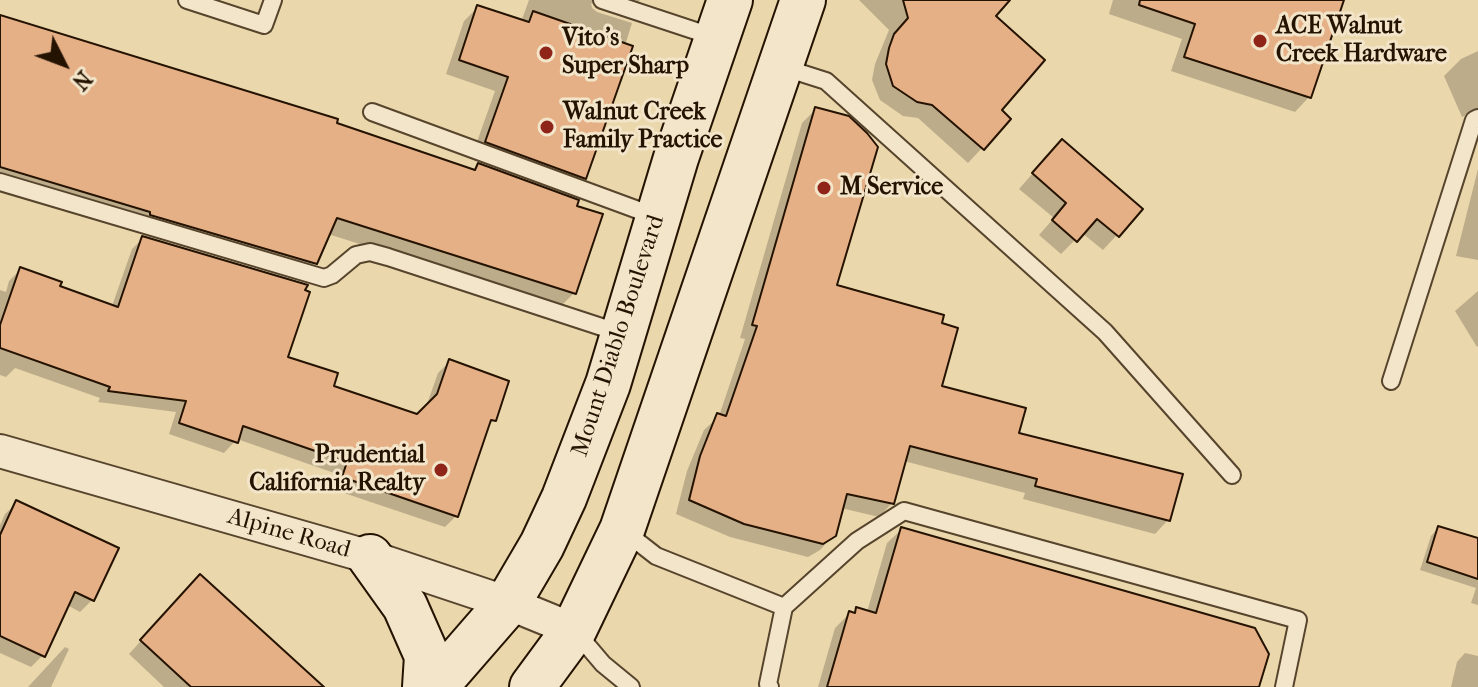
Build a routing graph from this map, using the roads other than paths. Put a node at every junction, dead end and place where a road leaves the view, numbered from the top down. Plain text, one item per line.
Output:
1 (187, 0) edge
2 (273, 0) edge
3 (602, 0) edge
4 (803, 0) edge
5 (724, 19) edge
6 (780, 67) junction
7 (372, 112) dead end
8 (1478, 118) edge
9 (0, 182) edge
10 (658, 217) junction
11 (623, 334) junction
12 (1391, 381) dead end
13 (0, 451) edge
14 (1232, 475) dead end
15 (622, 530) junction
16 (370, 557) junction
17 (508, 603) junction
18 (784, 607) junction
19 (574, 630) junction
20 (425, 687) edge
21 (435, 687) edge
22 (532, 687) edge
23 (631, 687) edge
24 (770, 687) edge
25 (1284, 687) edge

1 - 2 lane
3 - 5 lane
4 - 6 main road
5 - 10 main road, Mount Diablo Boulevard
6 - 14 lane
6 - 15 main road
7 - 10 lane
8 - 12 lane
9 - 11 lane
10 - 11 main road, Mount Diablo Boulevard
11 - 17 main road, Mount Diablo Boulevard
13 - 16 street, Alpine Road
15 - 18 lane
15 - 19 main road
16 - 17 street, Alpine Road
16 - 20 main road
17 - 19 street, Alpine Road
17 - 21 main road, Mount Diablo Boulevard
18 - 24 lane
18 - 25 lane
19 - 22 main road
19 - 23 lane

